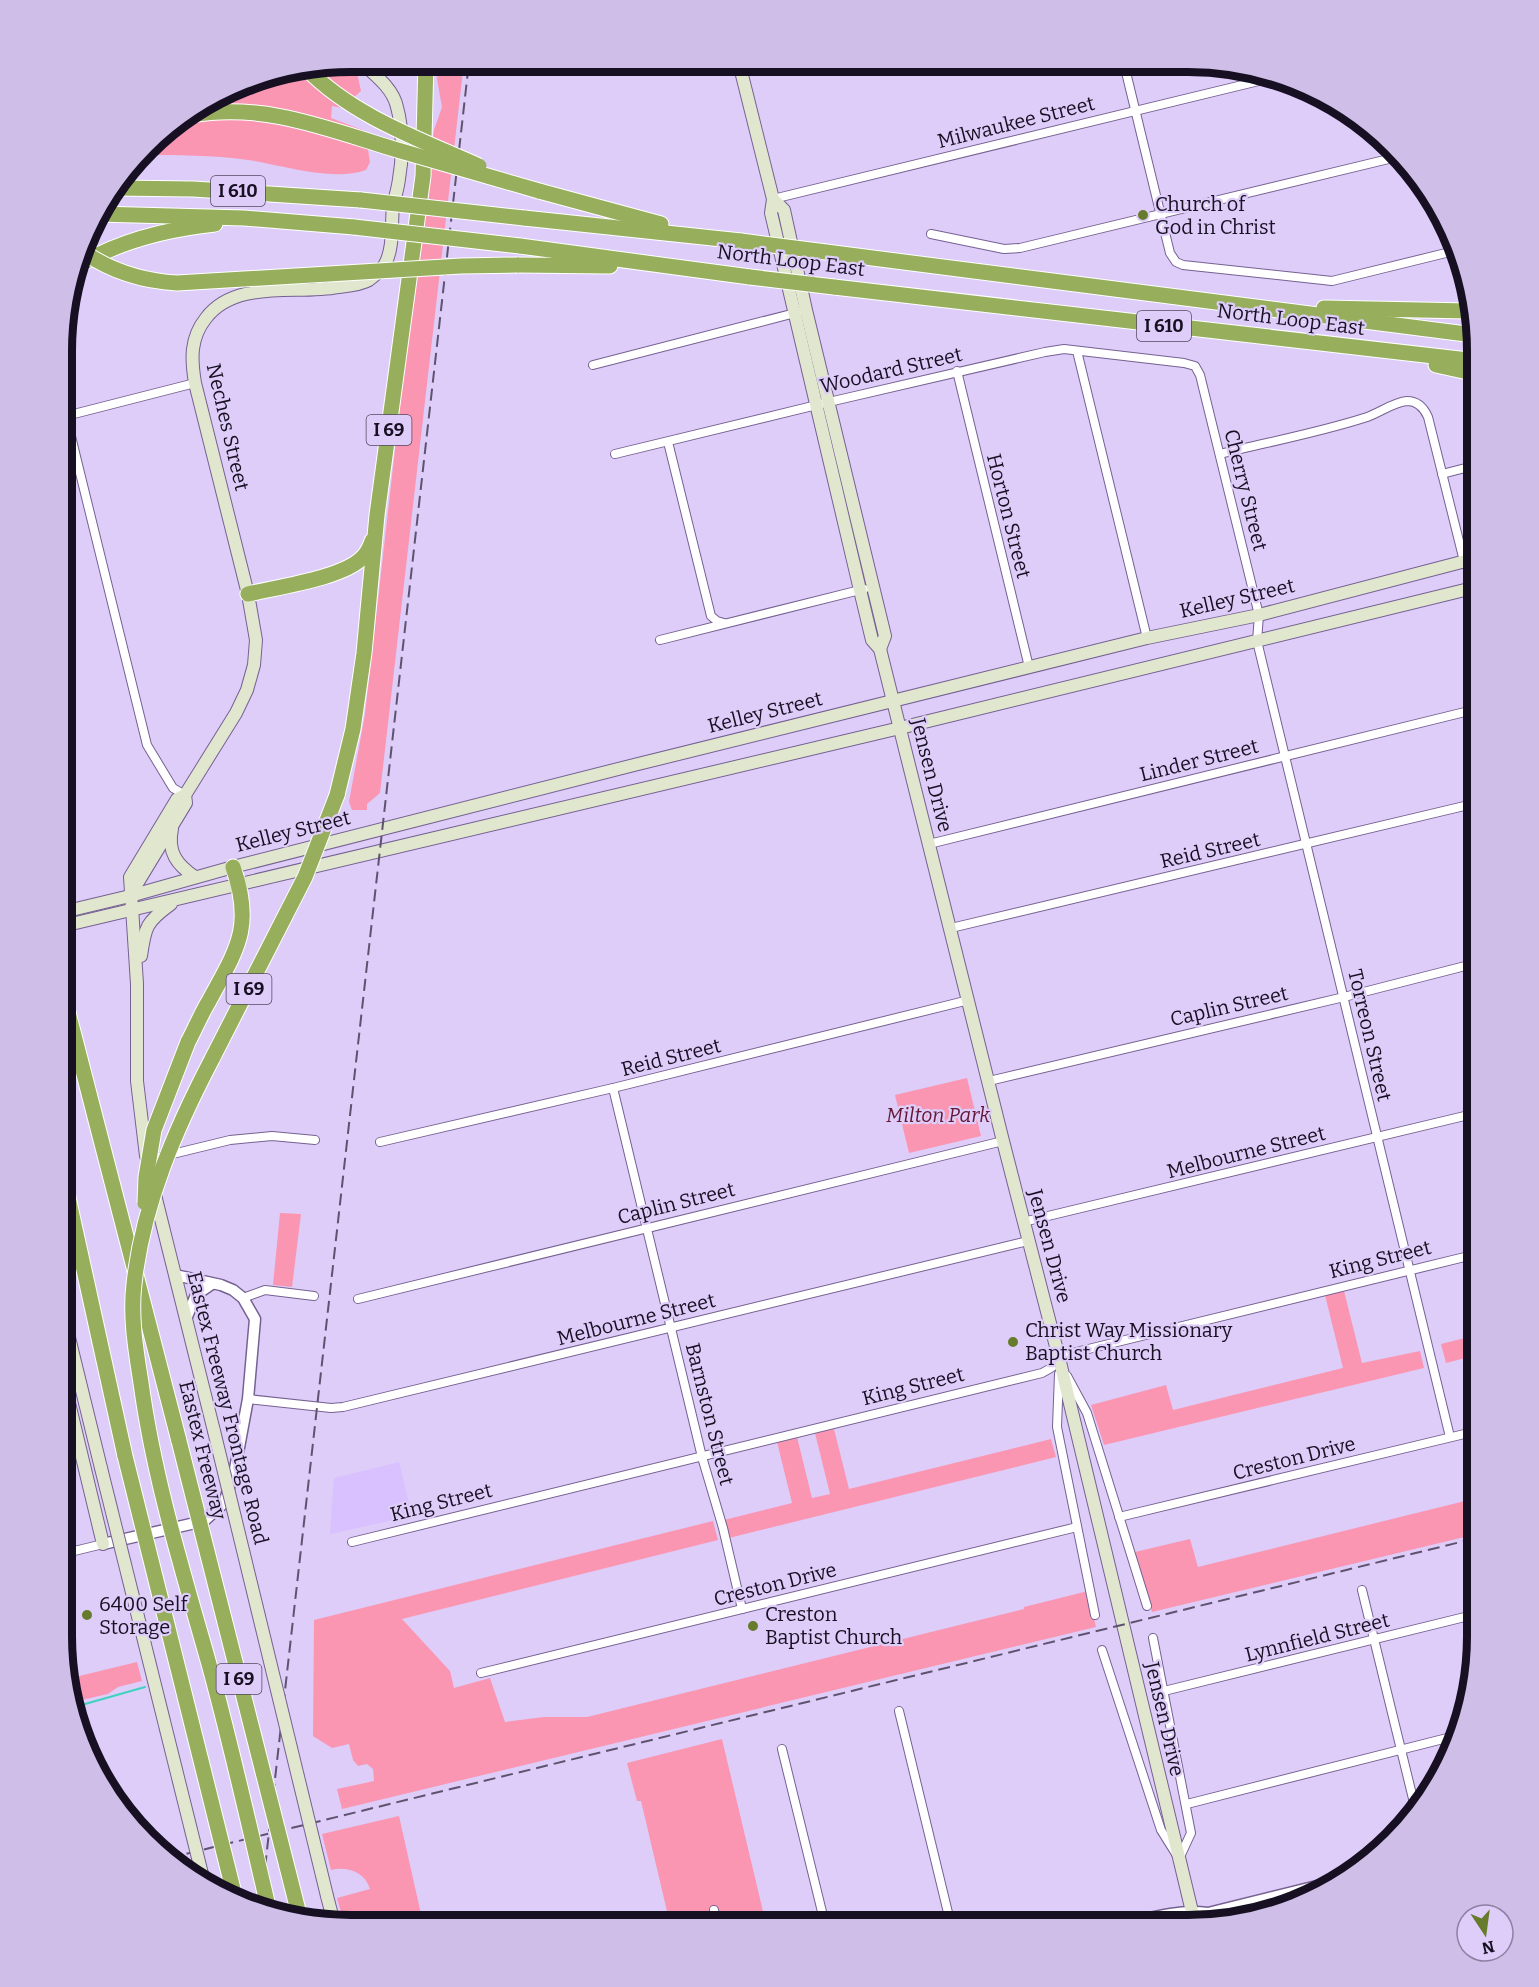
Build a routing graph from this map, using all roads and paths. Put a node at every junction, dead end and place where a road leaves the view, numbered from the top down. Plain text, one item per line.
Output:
1 (372, 72) edge
2 (426, 72) edge
3 (741, 72) edge
4 (1126, 72) edge
5 (314, 74) edge
6 (1257, 81) edge
7 (1135, 111) junction
8 (204, 113) edge
9 (1390, 159) edge
10 (125, 188) edge
11 (539, 191) junction
12 (773, 199) junction
13 (108, 214) edge
14 (1161, 215) junction
15 (296, 222) junction
16 (931, 234) dead end
17 (719, 238) junction
18 (1449, 252) edge
19 (89, 256) edge
20 (87, 261) edge
21 (745, 276) junction
22 (1248, 306) junction
23 (1464, 311) edge
24 (800, 312) junction
25 (1466, 333) edge
26 (1348, 347) junction
27 (1077, 351) junction
28 (1467, 360) edge
29 (1178, 362) joint
30 (592, 365) dead end
31 (957, 371) junction
32 (1467, 372) edge
33 (195, 383) junction
34 (829, 402) junction
35 (816, 405) junction
36 (72, 414) edge
37 (72, 440) edge
38 (668, 442) junction
39 (615, 454) dead end
40 (1220, 454) junction
41 (1467, 468) edge
42 (1442, 474) junction
43 (376, 533) junction
44 (1467, 560) edge
45 (1464, 561) junction
46 (873, 587) junction
47 (1467, 589) edge
48 (860, 590) junction
49 (248, 594) junction
50 (1259, 615) junction
51 (727, 624) junction
52 (1147, 638) junction
53 (660, 640) dead end
54 (1257, 641) junction
55 (880, 649) junction
56 (1029, 668) junction
57 (893, 701) junction
58 (1467, 711) edge
59 (900, 728) junction
60 (1285, 756) junction
61 (184, 795) junction
62 (1467, 805) edge
63 (173, 825) junction
64 (928, 844) junction
65 (1306, 844) junction
66 (233, 867) junction
67 (195, 877) junction
68 (239, 885) junction
69 (130, 896) junction
70 (175, 900) junction
71 (72, 910) edge
72 (132, 911) junction
73 (72, 924) edge
74 (951, 928) junction
75 (1467, 966) edge
76 (137, 984) junction
77 (1344, 997) junction
78 (969, 1000) junction
79 (72, 1028) edge
80 (989, 1081) junction
81 (613, 1088) junction
82 (1467, 1115) edge
83 (1377, 1137) junction
84 (315, 1140) dead end
85 (381, 1142) dead end
86 (1003, 1142) junction
87 (147, 1160) junction
88 (72, 1215) edge
89 (1023, 1222) junction
90 (144, 1224) junction
91 (647, 1228) junction
92 (1028, 1240) junction
93 (1467, 1256) edge
94 (1409, 1270) junction
95 (175, 1275) junction
96 (212, 1284) junction
97 (314, 1296) dead end
98 (243, 1298) junction
99 (357, 1299) dead end
100 (186, 1319) junction
101 (671, 1327) junction
102 (72, 1350) edge
103 (1060, 1362) junction
104 (248, 1399) junction
105 (1467, 1433) edge
106 (1450, 1437) junction
107 (72, 1440) edge
108 (702, 1456) junction
109 (1119, 1517) junction
110 (1077, 1527) junction
111 (352, 1542) dead end
112 (103, 1544) junction
113 (72, 1552) edge
114 (1362, 1590) dead end
115 (1147, 1606) dead end
116 (742, 1608) junction
117 (1095, 1614) dead end
118 (1467, 1617) edge
119 (1153, 1638) dead end
120 (1374, 1640) junction
121 (1102, 1650) dead end
122 (481, 1673) dead end
123 (1164, 1691) junction
124 (899, 1711) dead end
125 (1448, 1738) edge
126 (782, 1749) dead end
127 (1401, 1749) junction
128 (1413, 1800) edge
129 (1187, 1804) junction
130 (1179, 1860) junction
131 (201, 1872) edge
132 (233, 1888) edge
133 (1305, 1889) edge
134 (267, 1902) edge
135 (298, 1910) edge
136 (714, 1910) dead end
137 (1192, 1911) junction
138 (332, 1914) edge
139 (715, 1915) edge
140 (823, 1915) edge
141 (949, 1915) edge
142 (1163, 1915) edge
143 (1193, 1915) edge

1 - 33 main road, Neches Street
2 - 43 highway, I 69
3 - 12 main road, Jensen Drive
4 - 7 street
5 - 11 highway, bridge
6 - 7 street, Milwaukee Street
7 - 12 street, Milwaukee Street
7 - 14 street
8 - 11 highway, bridge
9 - 14 street
10 - 17 highway, North Loop East / I 610, bridge
11 - 17 highway
12 - 24 main road, Jensen Drive
13 - 15 highway, North Loop East / I 610
14 - 16 street
14 - 18 street
15 - 20 highway
15 - 21 highway, North Loop East / I 610, bridge
17 - 22 highway, North Loop East / I 610, bridge
19 - 21 highway, bridge
21 - 26 highway, North Loop East / I 610, bridge
22 - 23 highway
22 - 25 highway, North Loop East / I 610
24 - 30 street
24 - 34 main road, Jensen Drive
24 - 35 main road, Jensen Drive
26 - 28 highway, North Loop East / I 610
26 - 32 highway
27 - 29 street, Woodard Street
27 - 31 street, Woodard Street
27 - 52 street
29 - 40 street, Cherry Street
31 - 34 street, Woodard Street
31 - 56 street, Horton Street
33 - 36 street
33 - 49 main road, Neches Street
34 - 35 street, Woodard Street
34 - 46 main road, Jensen Drive
35 - 38 street, Woodard Street
35 - 48 main road, Jensen Drive
37 - 61 street
38 - 39 street, Woodard Street
38 - 51 street
40 - 42 street
40 - 50 street, Cherry Street
41 - 42 street
42 - 45 street
43 - 49 highway
43 - 90 highway, I 69, bridge
44 - 45 main road, Kelley Street
45 - 50 main road, Kelley Street
46 - 48 street
46 - 55 main road, Jensen Drive
47 - 54 main road, Kelley Street
48 - 51 street
48 - 55 main road, Jensen Drive
49 - 61 main road, Neches Street
50 - 52 main road, Kelley Street
50 - 54 street, Cherry Street
51 - 53 street
52 - 56 main road, Kelley Street
54 - 59 main road, Kelley Street
54 - 60 street, Torreon Street
55 - 57 main road, Jensen Drive
56 - 57 main road, Kelley Street
57 - 59 main road, Jensen Drive
57 - 66 main road, Kelley Street
58 - 60 street, Linder Street
59 - 64 main road, Jensen Drive
59 - 68 main road, Kelley Street
60 - 64 street, Linder Street
60 - 65 street, Torreon Street
61 - 63 main road, Neches Street
61 - 69 main road, Neches Street
62 - 65 street, Reid Street
63 - 67 main road
63 - 69 main road, Neches Street
64 - 74 main road, Jensen Drive
65 - 74 street, Reid Street
65 - 77 street, Torreon Street
66 - 67 main road, Kelley Street
66 - 68 highway
67 - 69 main road, Kelley Street
68 - 70 main road, Kelley Street
68 - 90 highway, bridge
69 - 71 main road, Kelley Street
69 - 72 main road, Eastex Freeway Frontage Road
70 - 72 main road, Kelley Street
70 - 76 main road
72 - 73 main road, Kelley Street
72 - 76 main road, Eastex Freeway Frontage Road
74 - 78 main road, Jensen Drive
75 - 77 street, Caplin Street
76 - 87 main road, Eastex Freeway Frontage Road
77 - 80 street, Caplin Street
77 - 83 street, Torreon Street
78 - 80 main road, Jensen Drive
78 - 81 street, Reid Street
79 - 135 highway, Eastex Freeway / I 69, bridge
80 - 86 main road, Jensen Drive
81 - 85 street, Reid Street
81 - 91 street, Barnston Street
82 - 83 street, Melbourne Street
83 - 89 street, Melbourne Street
83 - 94 street, Torreon Street
84 - 87 street
86 - 89 main road, Jensen Drive
86 - 91 street, Caplin Street
87 - 95 main road, Eastex Freeway Frontage Road
88 - 132 highway, bridge
89 - 92 main road, Jensen Drive
90 - 134 highway, bridge
91 - 99 street, Caplin Street
91 - 101 street, Barnston Street
92 - 101 street, Melbourne Street
92 - 103 main road, Jensen Drive
93 - 94 street, King Street
94 - 103 street, King Street
94 - 106 street, Torreon Street
95 - 96 street
95 - 100 main road, Eastex Freeway Frontage Road
96 - 98 street
96 - 100 street
97 - 98 street
98 - 104 street
100 - 138 main road, Eastex Freeway Frontage Road, bridge
101 - 104 street, Melbourne Street
101 - 108 street, Barnston Street
102 - 131 main road, bridge
103 - 108 street, King Street
103 - 109 street
103 - 110 street
103 - 130 main road, Jensen Drive
104 - 112 street
105 - 106 street, Creston Drive
106 - 109 street, Creston Drive
107 - 112 main road
108 - 111 street, King Street
108 - 116 street, Barnston Street
109 - 115 street
110 - 116 street, Creston Drive
110 - 117 street
112 - 113 street
114 - 120 street
116 - 122 street, Creston Drive
118 - 120 street, Lynnfield Street
119 - 123 street
120 - 123 street, Lynnfield Street
120 - 127 street
121 - 130 street
123 - 129 street
124 - 141 street
125 - 127 street
126 - 140 street
127 - 128 street
127 - 129 street
129 - 130 street
130 - 137 main road, Jensen Drive
133 - 137 street
136 - 139 street
137 - 142 street
137 - 143 main road, Jensen Drive

